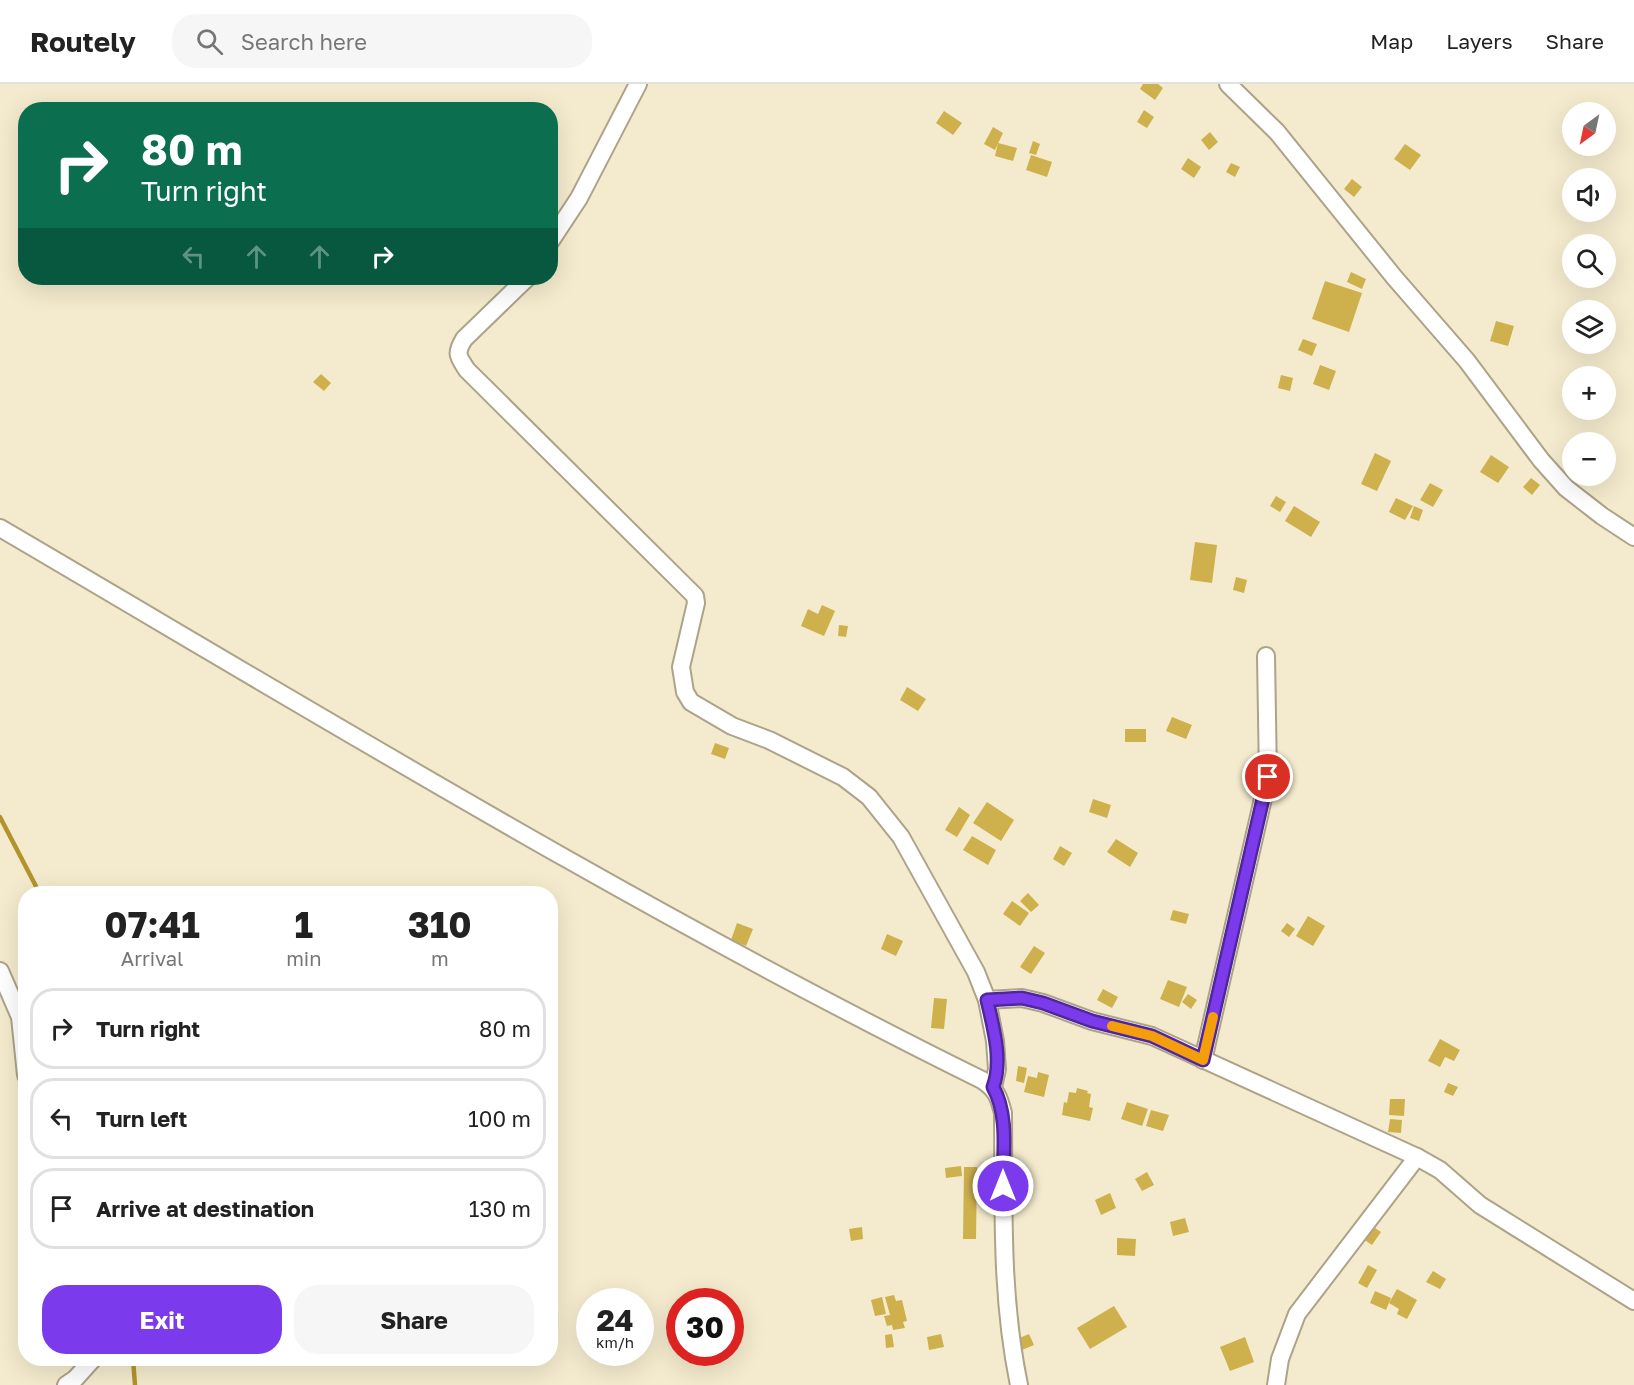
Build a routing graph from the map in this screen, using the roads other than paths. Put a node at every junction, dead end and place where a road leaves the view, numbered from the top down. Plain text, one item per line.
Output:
1 (638, 84) edge
2 (1228, 84) edge
3 (558, 230) edge
4 (521, 285) edge
5 (0, 528) edge
6 (1634, 537) edge
7 (1266, 656) dead end
8 (0, 970) edge
9 (987, 1000) junction
10 (18, 1012) edge
11 (1203, 1060) junction
12 (993, 1087) junction
13 (1417, 1156) junction
14 (1634, 1301) edge
15 (87, 1366) edge
16 (66, 1385) edge
17 (1019, 1385) edge
18 (1276, 1385) edge

1 - 3 street
2 - 6 street
4 - 9 street
5 - 12 street
7 - 11 street
8 - 10 street
9 - 11 street
9 - 12 street
11 - 13 street
12 - 17 street
13 - 14 street
13 - 18 street
15 - 16 street

